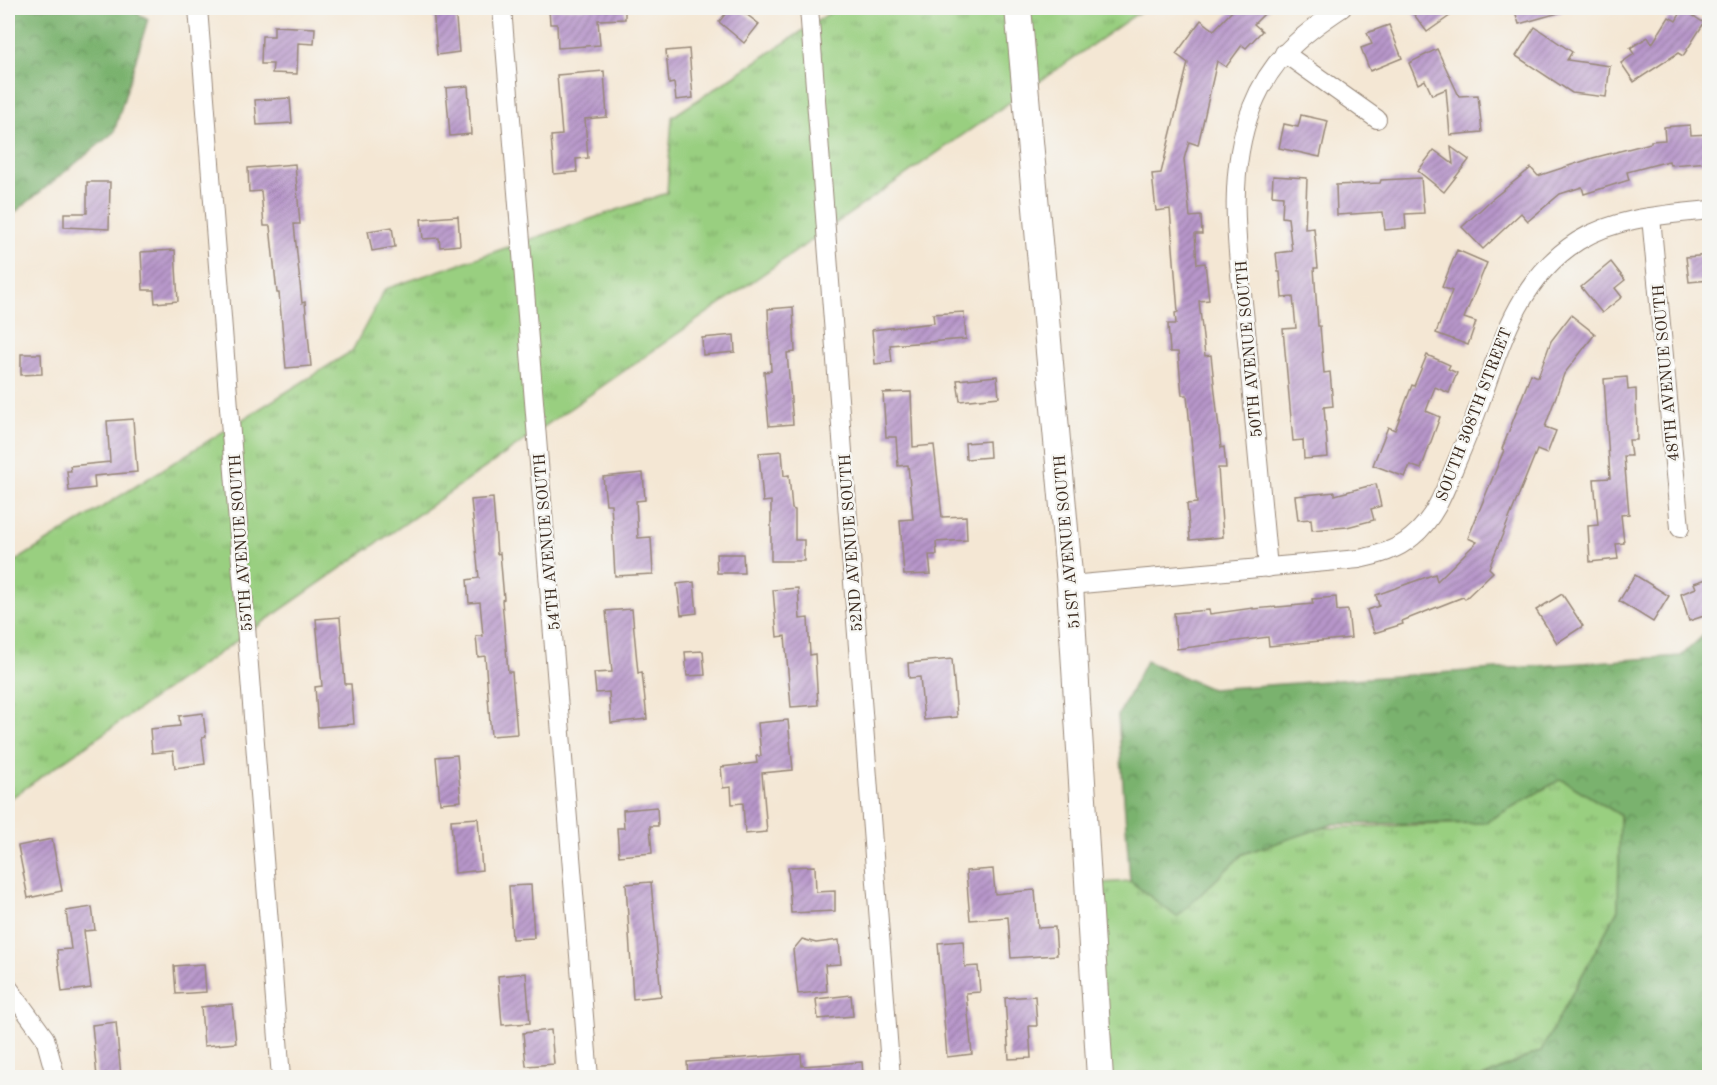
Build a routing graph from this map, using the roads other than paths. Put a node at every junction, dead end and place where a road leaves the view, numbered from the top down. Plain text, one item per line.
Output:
1 (198, 8) edge
2 (502, 8) edge
3 (809, 8) edge
4 (1018, 8) edge
5 (1342, 8) edge
6 (1284, 53) junction
7 (1377, 119) dead end
8 (1710, 210) edge
9 (1651, 217) junction
10 (1680, 528) dead end
11 (1268, 568) junction
12 (1070, 585) junction
13 (8, 987) edge
14 (56, 1077) edge
15 (281, 1077) edge
16 (589, 1077) edge
17 (891, 1077) edge
18 (1100, 1077) edge

1 - 15 street, 55TH AVENUE SOUTH
2 - 16 street, 54TH AVENUE SOUTH
3 - 17 street, 52ND AVENUE SOUTH
4 - 12 main road, 51ST AVENUE SOUTH
5 - 6 street, 50TH AVENUE SOUTH
6 - 7 street
6 - 11 street, 50TH AVENUE SOUTH
8 - 9 street, SOUTH 308TH STREET
9 - 10 street, 48TH AVENUE SOUTH
9 - 11 street, SOUTH 308TH STREET
11 - 12 street, SOUTH 308TH STREET
12 - 18 main road, 51ST AVENUE SOUTH
13 - 14 street

